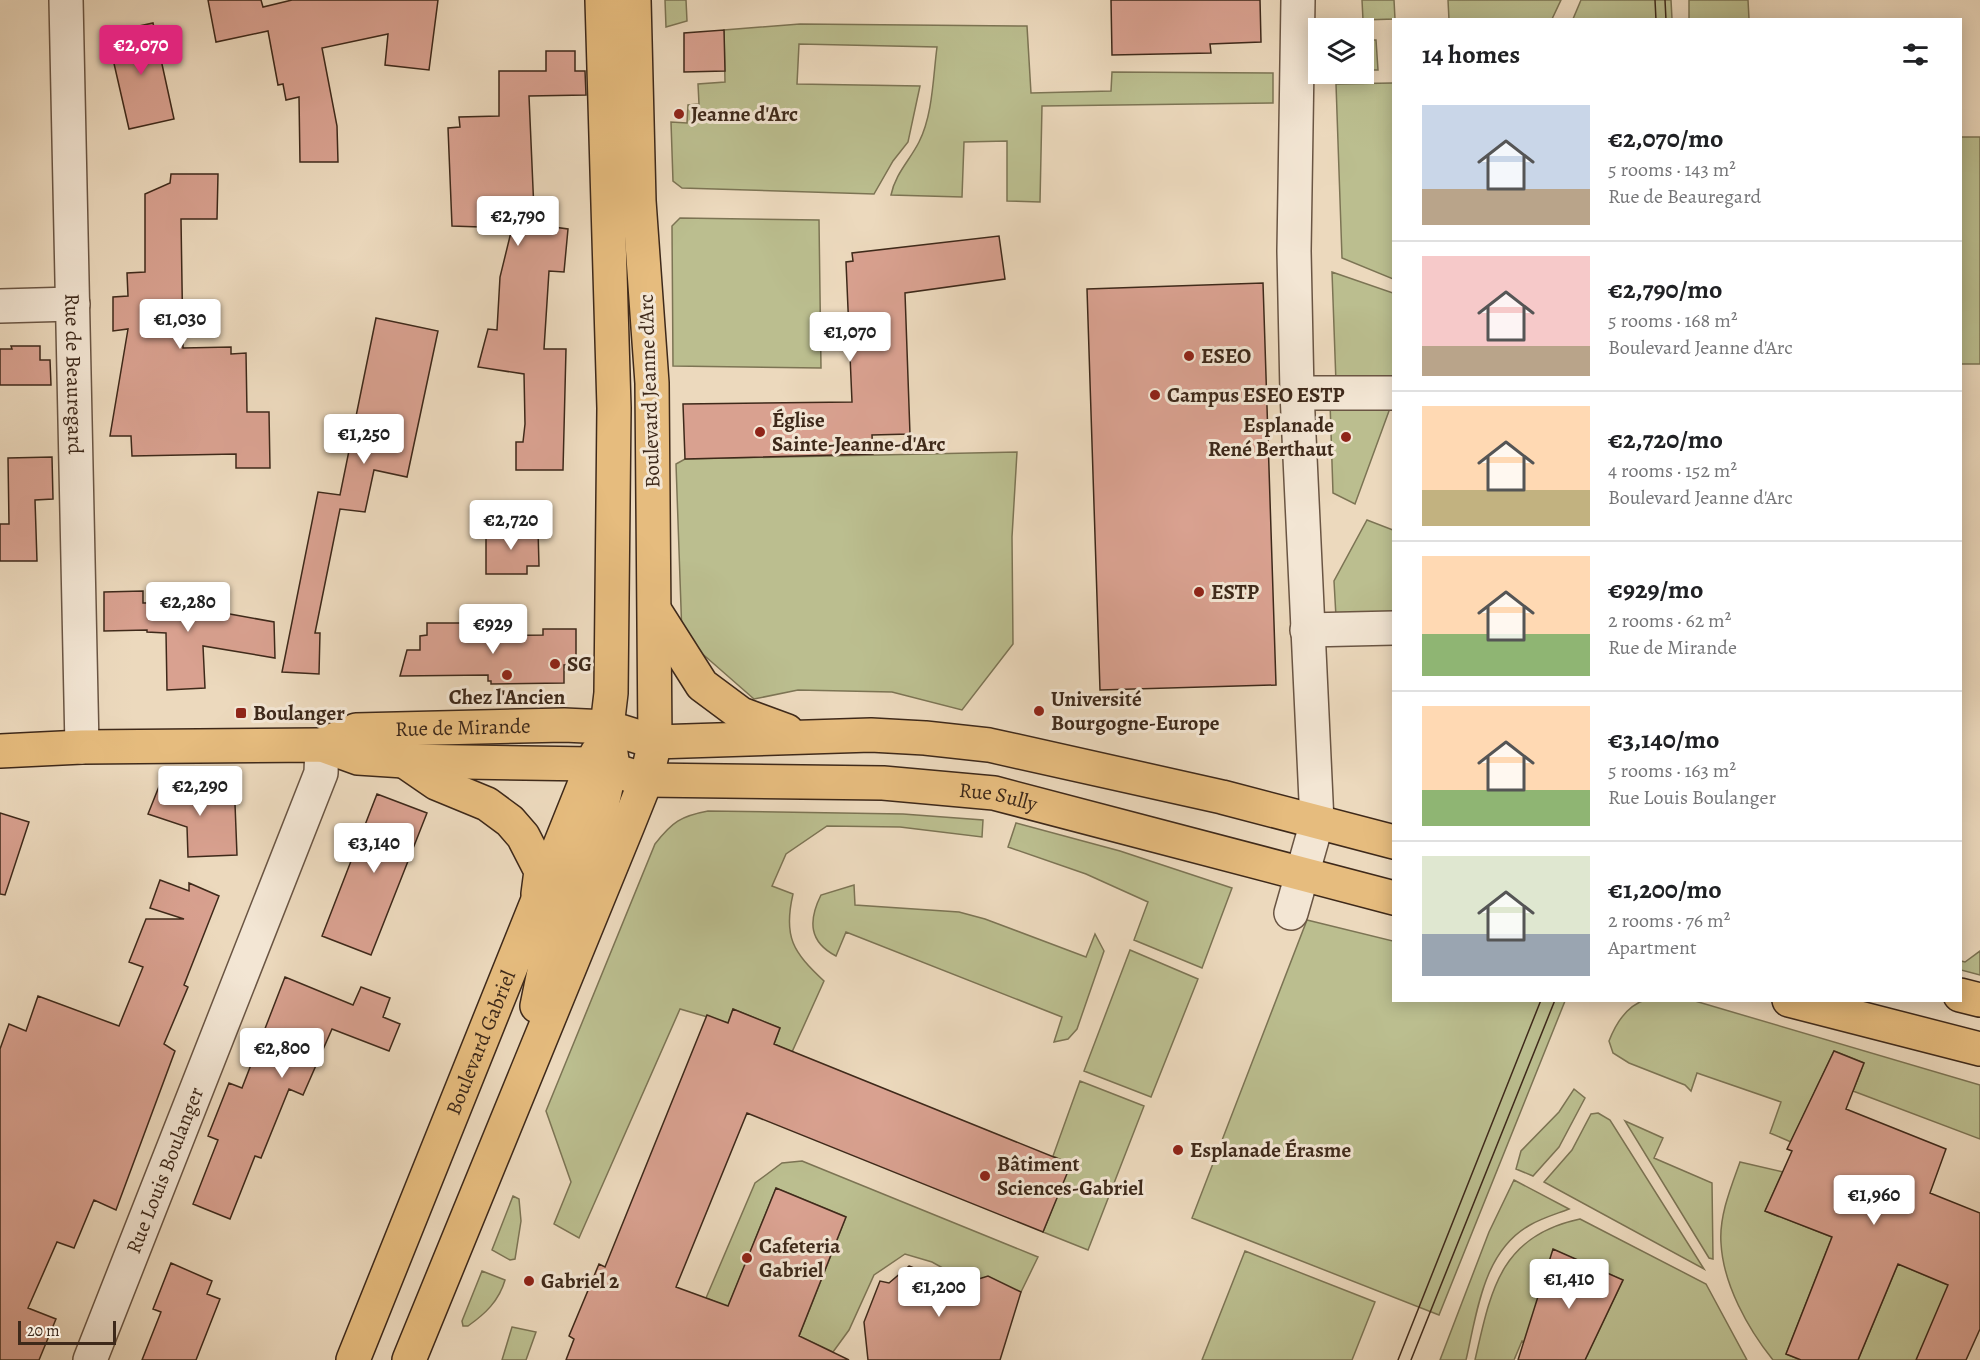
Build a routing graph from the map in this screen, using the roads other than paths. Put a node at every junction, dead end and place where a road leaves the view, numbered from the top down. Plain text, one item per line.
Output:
1 (66, 0) edge
2 (602, 0) edge
3 (634, 0) edge
4 (1298, 0) edge
5 (73, 304) junction
6 (0, 306) edge
7 (1297, 393) junction
8 (1392, 393) edge
9 (614, 408) junction
10 (655, 611) junction
11 (1392, 627) edge
12 (1307, 630) junction
13 (608, 727) junction
14 (800, 736) junction
15 (648, 739) junction
16 (321, 745) junction
17 (82, 747) junction
18 (0, 751) edge
19 (404, 761) junction
20 (601, 767) junction
21 (646, 780) junction
22 (1317, 822) junction
23 (1392, 841) edge
24 (1304, 875) junction
25 (1392, 897) edge
26 (536, 904) junction
27 (1292, 913) dead end
28 (1962, 996) edge
29 (1980, 1000) edge
30 (1797, 1002) edge
31 (1980, 1049) edge
32 (523, 1079) junction
33 (90, 1360) edge
34 (353, 1360) edge
35 (409, 1360) edge

1 - 5 street, Rue de Beauregard
2 - 9 main road, Boulevard Jeanne d'Arc
3 - 10 main road, Boulevard Jeanne d'Arc
4 - 7 street
5 - 6 street
5 - 17 street, Rue de Beauregard
7 - 8 street
7 - 12 street
9 - 13 main road, Boulevard Jeanne d'Arc
9 - 15 main road
10 - 14 main road
10 - 15 main road, Boulevard Jeanne d'Arc
11 - 12 street
12 - 22 street
13 - 15 main road
13 - 16 main road, Rue de Mirande
13 - 20 main road, Boulevard Gabriel
14 - 15 main road
14 - 22 main road
15 - 21 main road, Boulevard Jeanne d'Arc
16 - 17 main road, Rue de Mirande
16 - 19 main road, Rue de Mirande
16 - 33 street, Rue Louis Boulanger
17 - 18 main road, Rue de Mirande
19 - 20 main road, Rue de Mirande
19 - 26 main road
20 - 21 main road, Rue Sully
20 - 26 main road, Boulevard Gabriel
20 - 32 main road
21 - 24 main road, Rue Sully
21 - 32 main road
22 - 23 main road
22 - 24 street
24 - 25 main road, Rue Sully
24 - 27 street
26 - 34 main road, Boulevard Gabriel
28 - 29 main road
30 - 31 main road
32 - 35 main road

